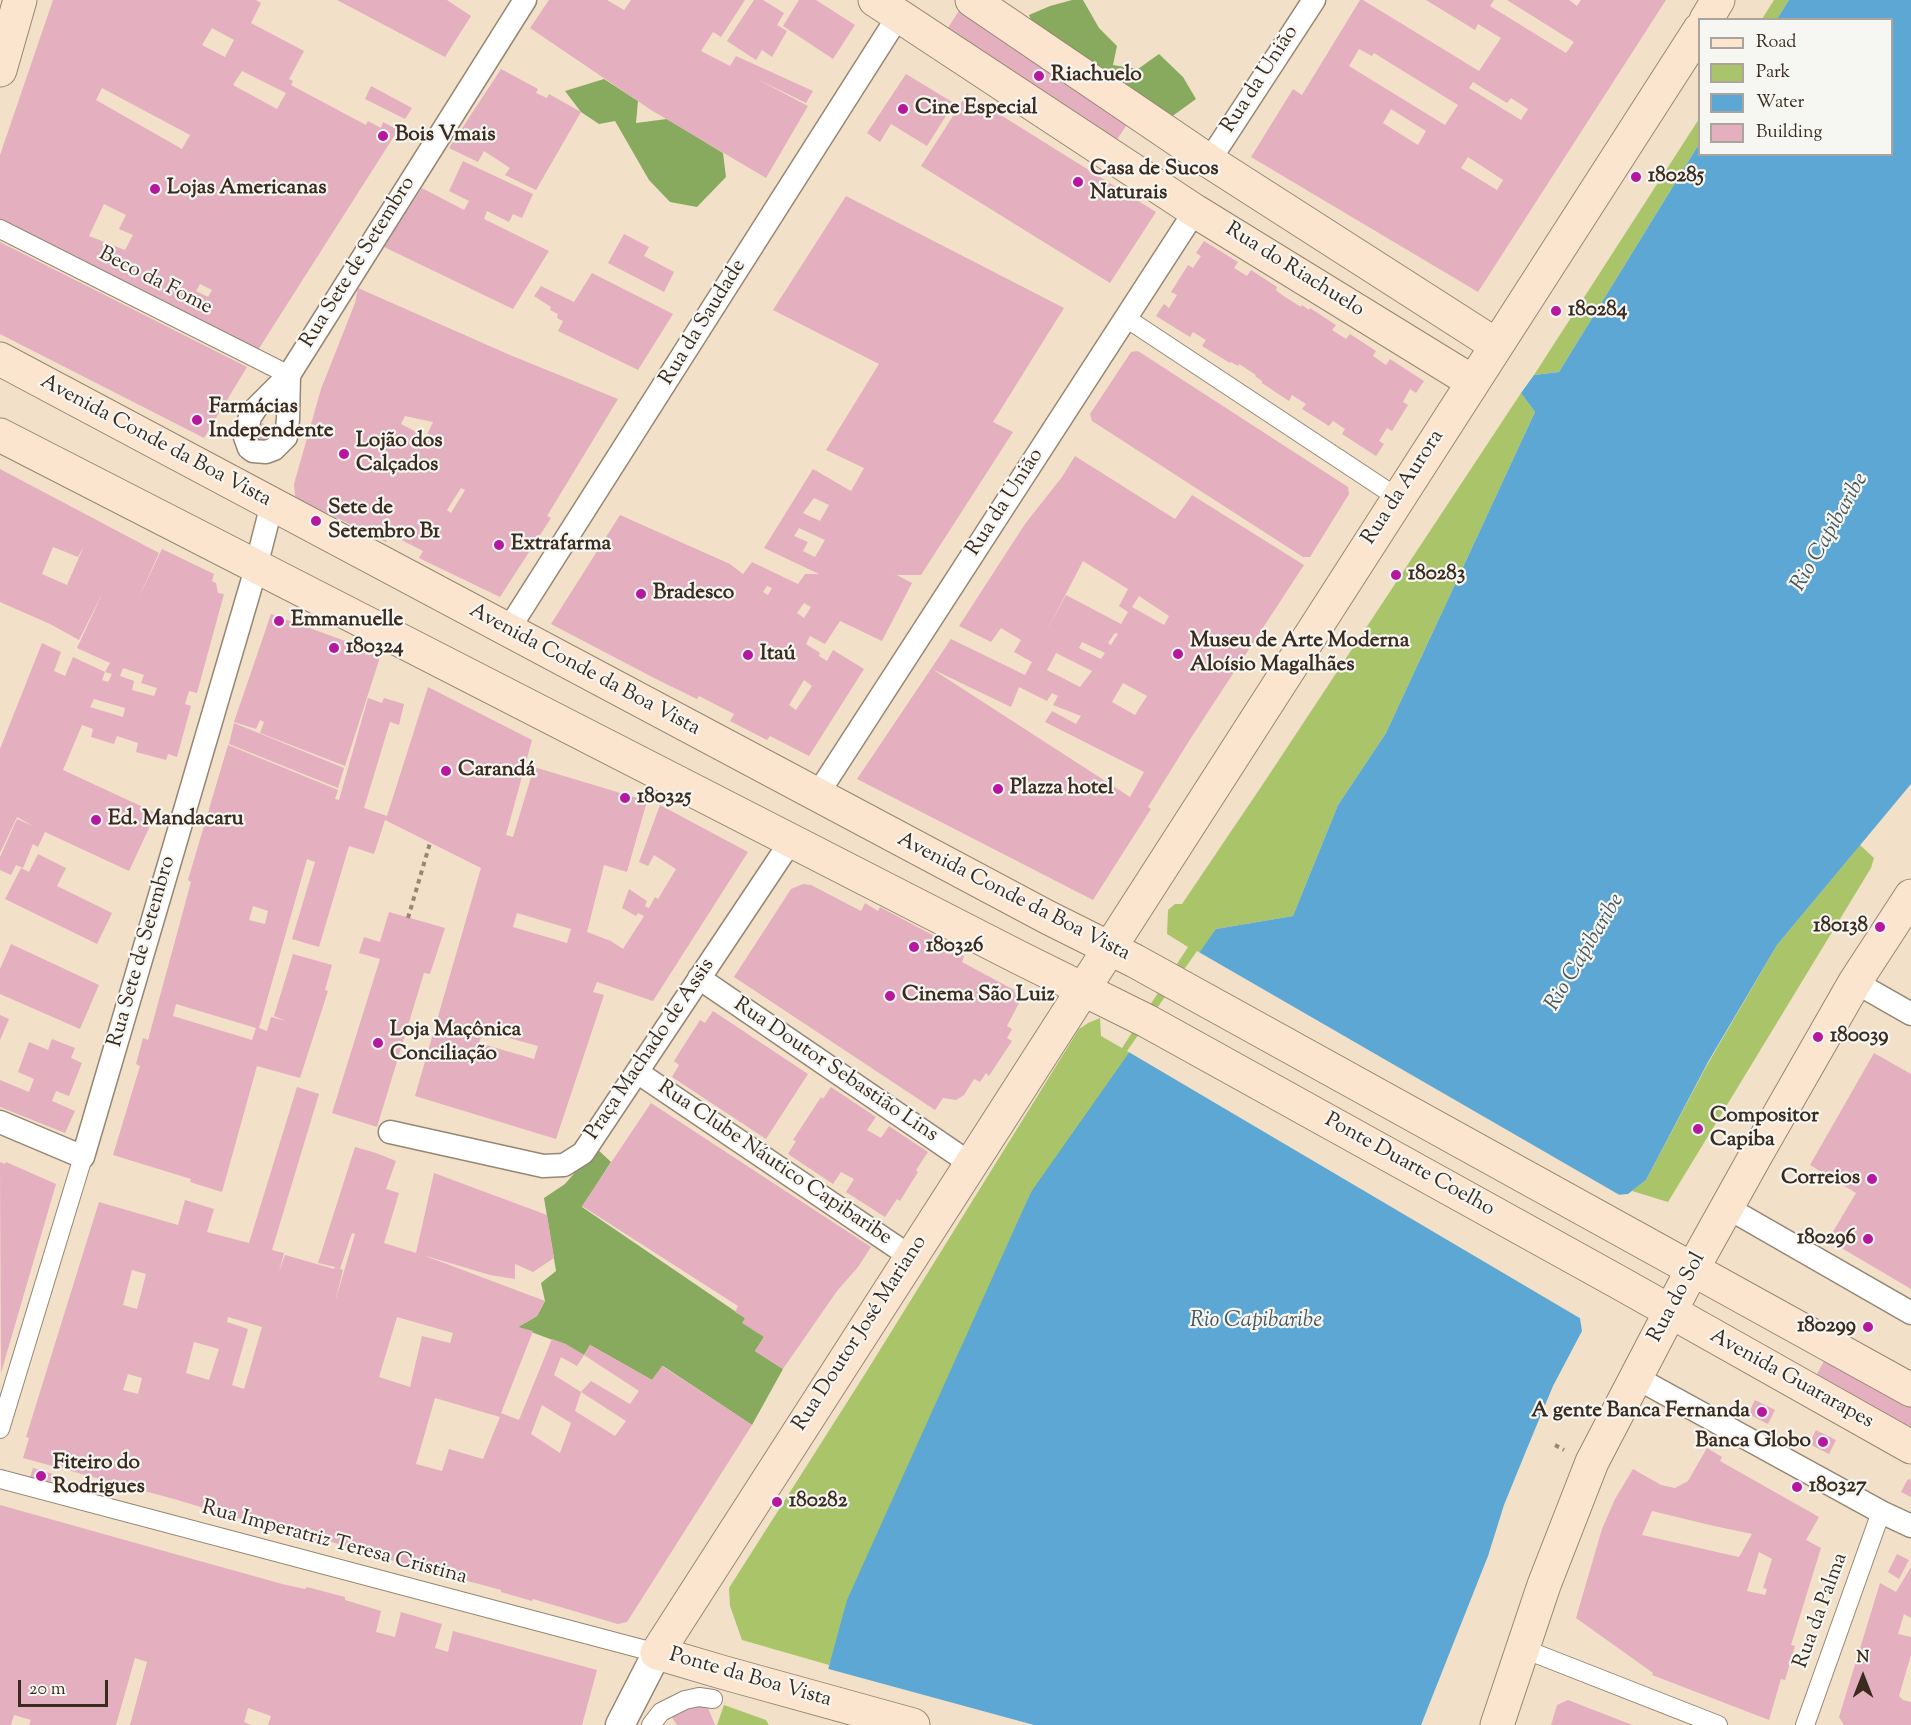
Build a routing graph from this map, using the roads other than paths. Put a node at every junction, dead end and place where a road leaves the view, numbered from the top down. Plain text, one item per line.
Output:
1 (20, 0) edge
2 (525, 0) edge
3 (972, 0) edge
4 (1314, 0) edge
5 (1718, 0) edge
6 (887, 8) edge
7 (1707, 18) edge
8 (1698, 32) edge
9 (0, 70) edge
10 (1209, 160) junction
11 (1195, 211) junction
12 (0, 229) edge
13 (1126, 318) junction
14 (1496, 345) junction
15 (0, 359) edge
16 (289, 375) joint
17 (1473, 382) junction
18 (0, 435) edge
19 (1398, 498) junction
20 (272, 504) junction
21 (256, 566) junction
22 (508, 630) junction
23 (817, 795) junction
24 (791, 841) junction
25 (1911, 896) edge
26 (1109, 948) junction
27 (699, 978) junction
28 (1855, 982) junction
29 (1082, 989) junction
30 (1911, 1014) edge
31 (637, 1072) junction
32 (0, 1122) edge
33 (390, 1132) dead end
34 (82, 1157) junction
35 (971, 1164) junction
36 (1728, 1208) junction
37 (911, 1257) junction
38 (1692, 1269) junction
39 (1671, 1312) junction
40 (1911, 1313) edge
41 (1635, 1377) junction
42 (1911, 1390) edge
43 (0, 1429) edge
44 (1911, 1447) edge
45 (0, 1479) edge
46 (1881, 1512) junction
47 (1911, 1526) edge
48 (1524, 1649) junction
49 (657, 1653) junction
50 (719, 1686) junction
51 (620, 1725) edge
52 (651, 1725) edge
53 (914, 1725) edge
54 (1497, 1725) edge
55 (1718, 1725) edge
56 (1805, 1725) edge

1 - 9 main road
2 - 16 street, Rua Sete de Setembro
3 - 10 main road
4 - 10 street, Rua da União
5 - 7 main road
6 - 11 main road, Rua do Riachuelo
6 - 22 street, Rua da Saudade
8 - 14 main road, Rua da Aurora
10 - 14 main road
11 - 13 street, Rua da União
11 - 17 main road, Rua do Riachuelo
12 - 16 street, Beco da Fome
13 - 19 street
13 - 23 street, Rua da União
14 - 17 main road, Rua da Aurora
15 - 20 main road, Avenida Conde da Boa Vista
17 - 19 main road, Rua da Aurora
18 - 21 main road
19 - 26 main road, Rua da Aurora
20 - 21 street, Rua Sete de Setembro
20 - 22 main road, Avenida Conde da Boa Vista
21 - 24 main road
21 - 34 street, Rua Sete de Setembro
22 - 23 main road, Avenida Conde da Boa Vista
23 - 26 main road, Avenida Conde da Boa Vista
24 - 27 street, Praça Machado de Assis
24 - 29 main road
25 - 28 main road, Rua do Sol
26 - 29 main road, Rua Doutor José Mariano
26 - 38 main road, Avenida Conde da Boa Vista
27 - 31 street, Praça Machado de Assis
27 - 35 street, Rua Doutor Sebastião Lins
28 - 30 street
28 - 36 main road, Rua do Sol
29 - 35 main road, Rua Doutor José Mariano
29 - 39 main road, Ponte Duarte Coelho
31 - 33 street, Praça Machado de Assis
31 - 37 street, Rua Clube Náutico Capibaribe
32 - 34 street
34 - 43 street
35 - 37 main road, Rua Doutor José Mariano
36 - 38 main road, Rua do Sol
36 - 40 street
37 - 49 main road, Rua Doutor José Mariano
38 - 39 main road, Rua do Sol
38 - 42 main road
39 - 41 main road, Rua do Sol
39 - 44 main road, Avenida Guararapes
41 - 46 street
41 - 48 main road, Rua do Sol
45 - 49 street, Rua Imperatriz Teresa Cristina
46 - 47 street
46 - 56 street, Rua da Palma
48 - 54 main road, Rua do Sol
48 - 55 street
49 - 50 main road, Ponte da Boa Vista
49 - 51 street, Rua Doutor José Mariano
50 - 52 street
50 - 53 main road, Ponte da Boa Vista

